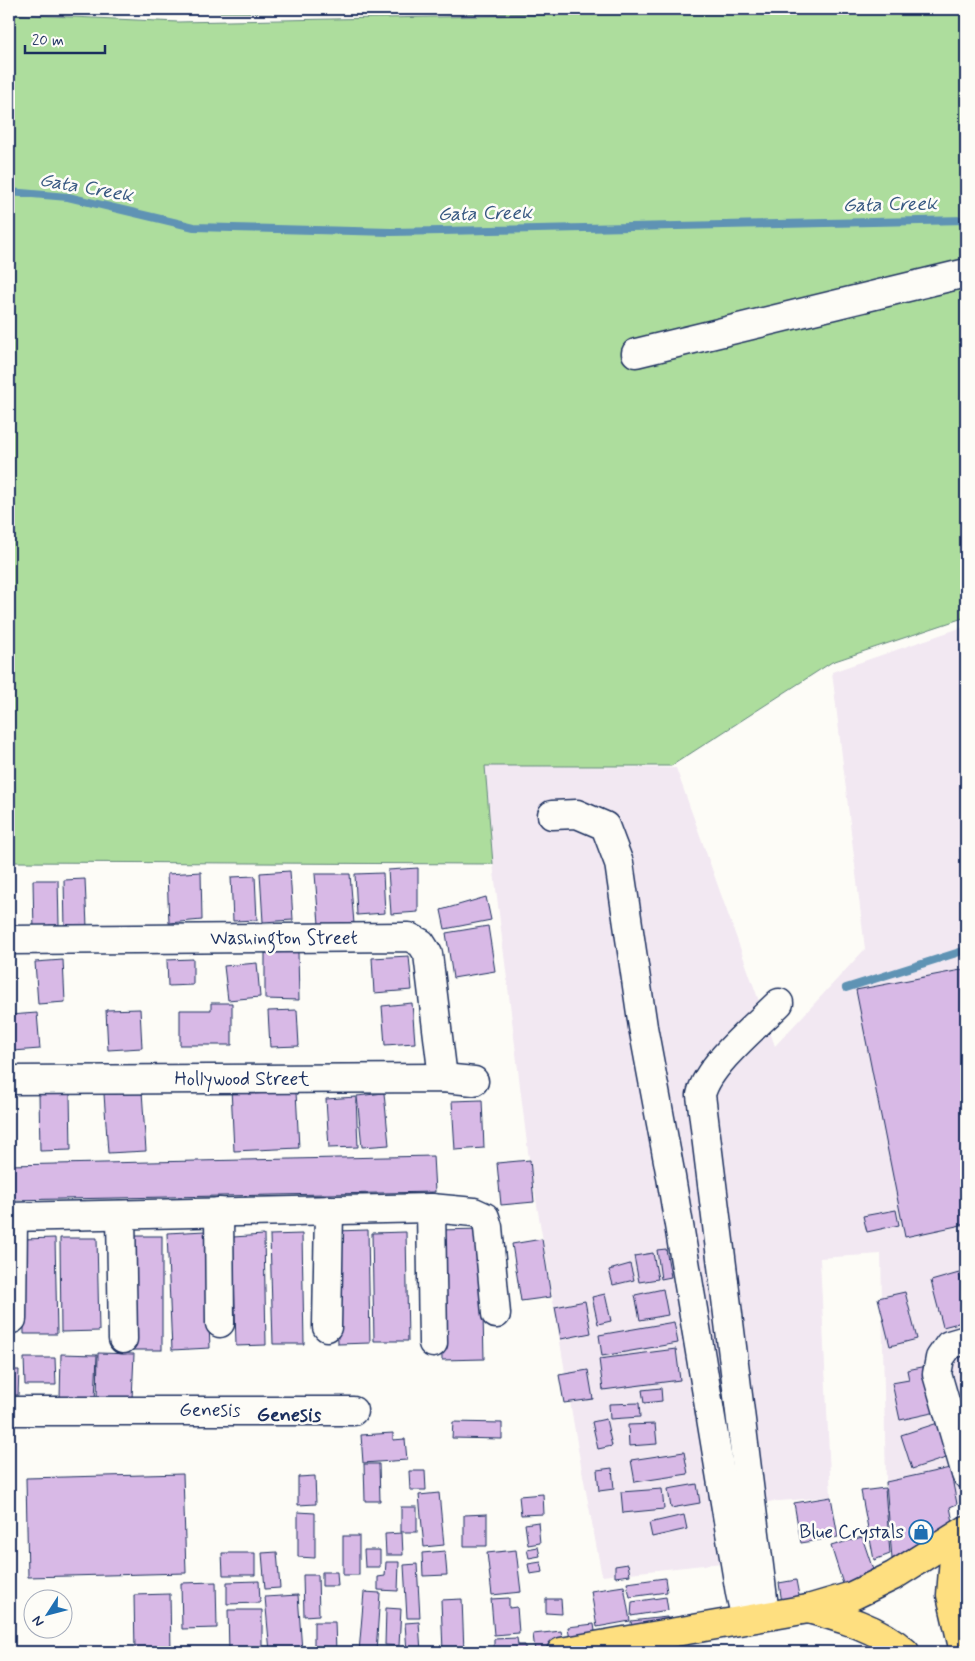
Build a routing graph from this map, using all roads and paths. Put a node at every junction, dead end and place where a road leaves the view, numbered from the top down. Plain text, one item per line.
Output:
1 (966, 273) edge
2 (636, 353) dead end
3 (552, 815) dead end
4 (9, 940) edge
5 (778, 1003) dead end
6 (443, 1078) junction
7 (9, 1080) edge
8 (474, 1081) dead end
9 (431, 1208) junction
10 (329, 1210) junction
11 (219, 1212) junction
12 (121, 1215) junction
13 (11, 1217) edge
14 (496, 1314) dead end
15 (12, 1319) dead end
16 (220, 1324) dead end
17 (327, 1328) dead end
18 (124, 1339) dead end
19 (966, 1340) edge
20 (433, 1343) dead end
21 (9, 1411) edge
22 (353, 1411) dead end
23 (966, 1474) edge
24 (966, 1530) edge
25 (966, 1535) edge
26 (808, 1609) junction
27 (756, 1617) junction
28 (561, 1652) edge
29 (905, 1652) edge
30 (964, 1652) edge

1 - 2 street
3 - 27 street
4 - 6 street, Washington Street
5 - 27 street
6 - 7 street, Hollywood Street
6 - 8 street, Hollywood Street
9 - 10 street
9 - 14 street
9 - 20 street
10 - 11 street
10 - 17 street
11 - 12 street
11 - 16 street
12 - 13 street
12 - 18 street
13 - 15 street
19 - 23 street
21 - 22 street, Genesis
24 - 26 main road
25 - 30 main road
26 - 27 main road
26 - 29 main road
27 - 28 main road

